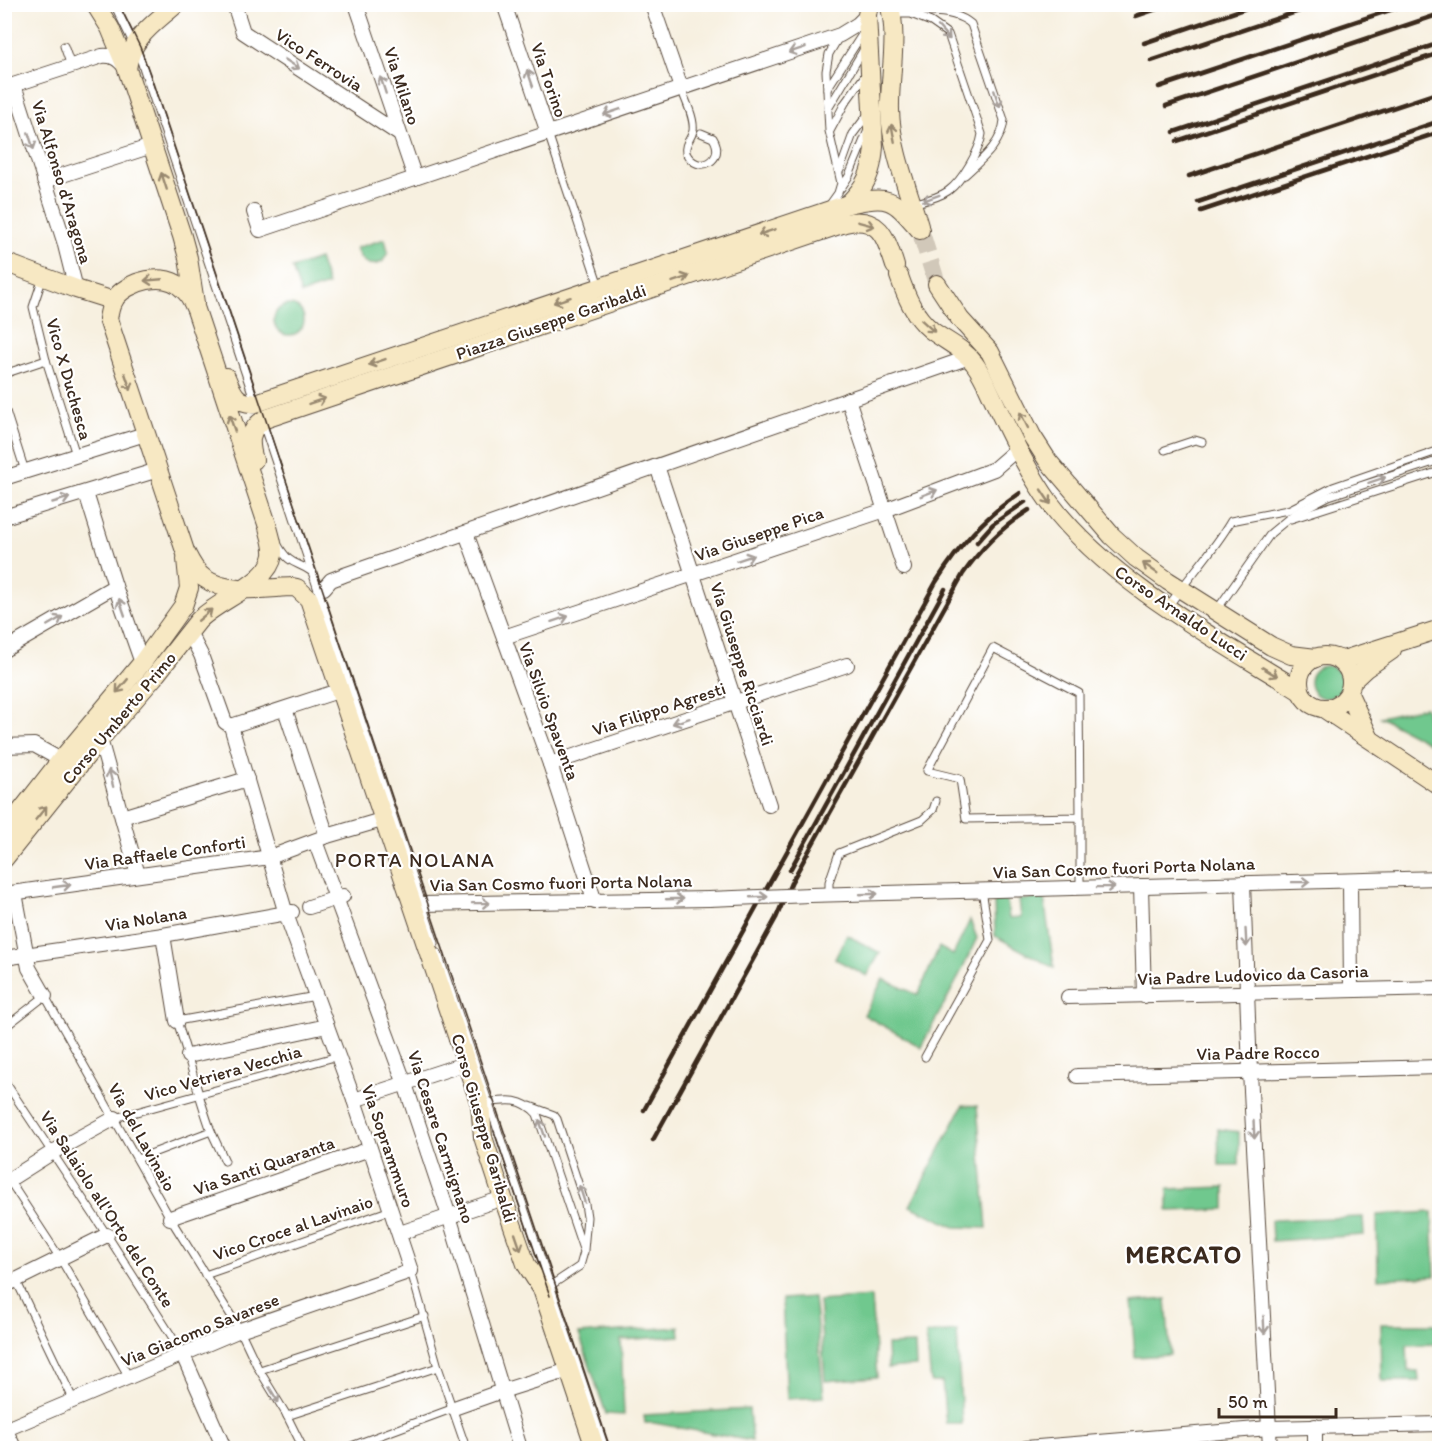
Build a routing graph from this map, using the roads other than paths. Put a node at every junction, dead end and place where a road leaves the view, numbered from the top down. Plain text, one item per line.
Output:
1 (95, 4) edge
2 (114, 4) edge
3 (177, 4) edge
4 (234, 4) edge
5 (356, 4) edge
6 (504, 4) edge
7 (652, 4) edge
8 (890, 9) edge
9 (911, 14) junction
10 (868, 22) edge
11 (840, 35) junction
12 (134, 43) junction
13 (64, 46) dead end
14 (71, 66) junction
15 (127, 69) junction
16 (869, 69) junction
17 (9, 87) edge
18 (681, 88) junction
19 (827, 90) junction
20 (828, 110) junction
21 (871, 116) junction
22 (829, 131) junction
23 (548, 133) junction
24 (399, 134) junction
25 (701, 134) dead end
26 (152, 146) junction
27 (840, 170) junction
28 (415, 178) junction
29 (44, 181) junction
30 (955, 185) junction
31 (843, 199) junction
32 (904, 203) junction
33 (254, 212) dead end
34 (921, 233) tunnel mouth
35 (4, 262) edge
36 (43, 277) junction
37 (937, 284) tunnel mouth
38 (599, 288) junction
39 (76, 289) junction
40 (114, 301) junction
41 (196, 310) junction
42 (207, 350) junction
43 (46, 360) junction
44 (975, 364) junction
45 (4, 374) edge
46 (848, 399) junction
47 (256, 403) junction
48 (4, 405) edge
49 (262, 421) junction
50 (145, 434) junction
51 (1202, 442) dead end
52 (1017, 449) junction
53 (1165, 450) dead end
54 (1440, 450) edge
55 (76, 455) junction
56 (1440, 460) edge
57 (657, 466) junction
58 (158, 470) junction
59 (26, 471) junction
60 (1440, 471) edge
61 (4, 477) edge
62 (86, 493) junction
63 (258, 498) junction
64 (885, 510) junction
65 (1288, 510) junction
66 (4, 517) edge
67 (1286, 521) junction
68 (268, 527) junction
69 (466, 533) junction
70 (185, 551) junction
71 (904, 568) dead end
72 (312, 572) junction
73 (693, 575) junction
74 (115, 586) junction
75 (242, 588) junction
76 (324, 588) dead end
77 (1180, 588) junction
78 (309, 599) junction
79 (1168, 607) junction
80 (1216, 611) junction
81 (329, 622) junction
82 (1440, 629) edge
83 (189, 633) junction
84 (504, 638) junction
85 (1412, 638) junction
86 (4, 650) edge
87 (1316, 658) junction
88 (1336, 658) junction
89 (142, 663) junction
90 (847, 665) dead end
91 (1350, 688) junction
92 (341, 690) junction
93 (1300, 691) junction
94 (736, 702) junction
95 (285, 708) junction
96 (1323, 708) junction
97 (231, 726) junction
98 (1370, 738) junction
99 (100, 740) junction
100 (4, 746) edge
101 (61, 760) junction
102 (550, 764) junction
103 (247, 779) junction
104 (1440, 786) edge
105 (936, 801) dead end
106 (769, 805) dead end
107 (122, 817) junction
108 (1080, 817) junction
109 (389, 818) junction
110 (4, 833) edge
111 (321, 839) junction
112 (270, 857) junction
113 (4, 859) edge
114 (138, 875) junction
115 (1440, 878) edge
116 (1350, 881) junction
117 (1243, 883) junction
118 (1141, 886) junction
119 (1080, 888) junction
120 (982, 890) junction
121 (10, 893) edge
122 (829, 895) junction
123 (340, 897) junction
124 (595, 902) junction
125 (418, 905) junction
126 (309, 907) dead end
127 (289, 913) junction
128 (163, 935) junction
129 (26, 956) junction
130 (4, 958) edge
131 (1440, 988) edge
132 (1351, 990) junction
133 (1248, 992) junction
134 (45, 996) junction
135 (316, 996) junction
136 (1144, 996) junction
137 (1068, 997) dead end
138 (177, 1021) junction
139 (327, 1026) junction
140 (4, 1028) edge
141 (188, 1056) junction
142 (338, 1056) junction
143 (926, 1057) dead end
144 (467, 1063) junction
145 (1440, 1067) edge
146 (1250, 1072) junction
147 (1077, 1076) dead end
148 (4, 1080) edge
149 (405, 1084) junction
150 (198, 1095) junction
151 (354, 1100) junction
152 (485, 1104) junction
153 (529, 1106) junction
154 (115, 1118) junction
155 (211, 1131) junction
156 (370, 1149) junction
157 (53, 1152) junction
158 (137, 1159) junction
159 (225, 1161) dead end
160 (7, 1182) edge
161 (503, 1198) junction
162 (391, 1210) junction
163 (449, 1216) junction
164 (170, 1218) junction
165 (400, 1233) junction
166 (107, 1235) junction
167 (584, 1252) junction
168 (60, 1258) junction
169 (411, 1271) junction
170 (205, 1275) junction
171 (10, 1283) edge
172 (547, 1288) junction
173 (425, 1317) junction
174 (240, 1330) junction
175 (183, 1355) junction
176 (438, 1367) junction
177 (260, 1370) junction
178 (569, 1370) junction
179 (129, 1377) junction
180 (502, 1391) junction
181 (74, 1401) junction
182 (454, 1408) junction
183 (287, 1416) junction
184 (1440, 1424) edge
185 (6, 1425) edge
186 (1315, 1426) junction
187 (1269, 1428) junction
188 (466, 1447) edge
189 (18, 1449) edge
190 (224, 1449) edge
191 (303, 1449) edge
192 (346, 1449) edge
193 (457, 1449) edge
194 (520, 1449) edge
195 (596, 1449) edge
196 (605, 1449) edge
197 (1026, 1449) edge
198 (1270, 1449) edge
199 (1315, 1449) edge

1 - 15 main road
2 - 12 lane
3 - 12 main road
4 -> 24 street, Vico Ferrovia
24 -> 5 street, Via Milano
23 -> 6 street, Via Torino
7 - 18 street
8 - 9 lane
32 -> 8 main road
9 -> 30 lane
9 -> 30 lane
10 - 11 street
10 - 16 main road
10 - 19 lane
10 - 20 lane
11 -> 18 street
11 - 19 lane
12 - 15 main road
12 - 47 lane
13 - 14 lane
14 - 15 street
14 - 17 street
15 - 26 main road
16 - 21 main road
16 - 22 lane
17 -> 29 street, Via Alfonso d'Aragona
18 -> 23 street
18 - 25 lane
19 - 20 lane
20 - 22 lane
21 - 27 lane
21 - 31 main road
22 - 27 lane
23 - 28 street
23 - 38 lane
24 - 28 street, Via Milano
26 - 29 street
41 -> 26 main road
27 - 31 lane
28 - 33 street
29 - 39 street, Via Alfonso d'Aragona
30 -> 32 lane
31 - 32 main road, Piazza Giuseppe Garibaldi
31 -> 38 main road, Piazza Giuseppe Garibaldi
32 - 34 main road
35 - 36 main road
36 - 39 main road
36 - 43 lane, Vico X Duchesca
77 -> 37 main road, Corso Arnaldo Lucci
38 -> 47 main road, Piazza Giuseppe Garibaldi
39 - 40 main road
41 -> 40 main road
40 -> 50 main road
41 - 42 main road
42 - 47 main road
63 -> 42 main road
43 - 45 lane
43 - 55 lane, Vico X Duchesca
44 - 46 street
49 -> 44 main road, Piazza Giuseppe Garibaldi
44 - 52 main road, Corso Arnaldo Lucci
46 - 57 street
46 - 64 street
47 - 49 lane
48 - 59 lane
49 - 63 main road
49 - 72 lane
50 - 55 street
50 - 58 main road
51 - 53 lane
64 -> 52 street, Via Giuseppe Pica
52 -> 79 main road, Corso Arnaldo Lucci
54 - 65 lane
55 - 59 street
67 -> 56 lane
57 - 69 street
57 - 73 street, Via Giuseppe Ricciardi
58 - 62 street
58 - 70 main road
59 - 61 street
60 - 67 lane
66 -> 62 street
62 - 74 street
63 - 68 main road
64 - 71 street
73 -> 64 street, Via Giuseppe Pica
65 - 67 lane
65 - 77 lane
67 - 80 lane
68 - 72 lane
68 - 75 main road
69 - 76 street
69 - 84 street, Via Silvio Spaventa
70 - 75 main road
70 - 89 main road, Corso Umberto Primo
72 - 81 lane
84 -> 73 street, Via Giuseppe Pica
73 - 94 street, Via Giuseppe Ricciardi
86 -> 74 street
89 -> 74 street
75 - 78 main road
83 -> 75 main road, Corso Umberto Primo
77 - 79 lane
77 - 80 main road, Corso Arnaldo Lucci
78 - 81 lane
78 - 92 main road
79 -> 93 main road, Corso Arnaldo Lucci
80 - 87 main road, Corso Arnaldo Lucci
81 - 109 lane
82 - 85 main road
83 - 97 street, Via Soprammuro
83 - 99 main road, Corso Umberto Primo
84 - 102 street, Via Silvio Spaventa
85 - 88 main road
85 - 91 main road
87 - 88 main road
87 - 93 main road
88 - 91 main road
89 -> 101 main road, Corso Umberto Primo
90 - 94 street, Via Filippo Agresti
91 - 96 main road
91 - 98 main road
92 - 95 street
92 - 109 main road
93 - 96 main road
94 -> 102 street, Via Filippo Agresti
94 - 106 street, Via Giuseppe Ricciardi
95 - 97 street
95 - 111 street, Via Cesare Carmignano
96 - 98 main road
97 - 103 street, Via Soprammuro
98 - 104 main road
107 -> 99 street
113 -> 99 main road, Corso Umberto Primo
100 - 101 street
101 - 110 main road, Corso Umberto Primo
102 - 124 street, Via Silvio Spaventa
103 - 107 street
103 - 112 street, Via Soprammuro
105 - 122 lane
107 - 114 street
108 - 108 lane
108 - 119 lane
109 - 111 street, Via Raffaele Conforti
109 - 125 main road, Corso Giuseppe Garibaldi
111 - 112 street, Via Raffaele Conforti
111 - 123 street, Via Cesare Carmignano
112 - 114 street, Via Raffaele Conforti
112 - 127 street, Via Soprammuro
121 -> 114 street, Via Raffaele Conforti
115 - 116 street, Via San Cosmo fuori Porta Nolana
117 -> 116 street, Via San Cosmo fuori Porta Nolana
116 - 132 street
117 - 118 street, Via San Cosmo fuori Porta Nolana
117 -> 133 street
119 -> 118 street, Via San Cosmo fuori Porta Nolana
118 - 136 street
119 - 120 street, Via San Cosmo fuori Porta Nolana
122 -> 120 street, Via San Cosmo fuori Porta Nolana
120 - 143 lane
121 - 129 street
124 -> 122 street, Via San Cosmo fuori Porta Nolana, bridge
123 - 126 street
123 - 149 street, Via Cesare Carmignano
125 -> 124 street, Via San Cosmo fuori Porta Nolana
125 - 144 main road, Corso Giuseppe Garibaldi
125 - 152 lane
127 - 128 street, Via Nolana
127 - 135 street, Via Soprammuro
128 - 129 street, Via Nolana
128 - 138 street
129 - 130 street, Via Nolana
129 - 134 street
131 - 132 street, Via Padre Ludovico da Casoria
132 - 133 street, Via Padre Ludovico da Casoria
133 - 136 street, Via Padre Ludovico da Casoria
133 - 146 street
134 - 140 lane
134 - 154 lane, Via del Lavinaio
135 - 138 lane
135 - 139 street, Via Soprammuro
136 - 137 street, Via Padre Ludovico da Casoria
138 - 141 lane
139 - 141 street
139 - 142 street, Via Soprammuro
141 - 150 lane
142 - 150 lane, Vico Vetriera Vecchia
142 - 151 street, Via Soprammuro
144 - 149 street
144 - 152 main road, Corso Giuseppe Garibaldi
145 - 146 street, Via Padre Rocco
146 - 147 street, Via Padre Rocco
146 -> 187 street
148 - 157 lane, Via Salaiolo all'Orto del Conte
149 - 151 street
149 - 163 street, Via Cesare Carmignano
150 - 154 lane, Vico Vetriera Vecchia
150 - 155 lane
151 - 156 street, Via Soprammuro
152 - 153 lane
152 - 161 main road, Corso Giuseppe Garibaldi
152 - 172 lane
167 -> 153 lane
167 -> 153 lane
154 - 157 street
154 - 158 lane, Via del Lavinaio
155 - 158 lane
155 - 159 lane
156 - 162 street, Via Soprammuro
156 - 164 street, Via Santi Quaranta
157 - 160 street
157 - 166 lane, Via Salaiolo all'Orto del Conte
158 - 164 lane, Via del Lavinaio
160 - 168 lane
161 - 163 street
161 -> 172 main road, Corso Giuseppe Garibaldi
162 - 165 street, Via Soprammuro
162 - 170 lane, Vico Croce al Lavinaio
163 - 165 street
163 - 180 street, Via Cesare Carmignano
164 - 170 lane, Via del Lavinaio
165 - 169 street, Via Soprammuro
166 - 168 street
166 - 175 lane, Via Salaiolo all'Orto del Conte
167 - 172 lane
168 - 171 street
168 - 179 lane
169 - 173 lane, Via Soprammuro
169 - 174 street, Via Giacomo Savarese
170 - 174 lane, Via del Lavinaio
171 - 181 lane
172 - 178 main road, Corso Giuseppe Garibaldi
172 - 196 lane
173 - 176 lane, Via Soprammuro
173 - 177 lane
174 - 175 street, Via Giacomo Savarese
174 - 177 lane, Via del Lavinaio
175 - 179 street, Via Giacomo Savarese
175 - 190 street
176 - 182 lane, Via Soprammuro
176 - 183 lane
177 -> 183 lane, Via del Lavinaio
178 - 180 street
178 - 195 main road, Corso Giuseppe Garibaldi
179 - 181 street, Via Giacomo Savarese
180 - 182 street
180 - 194 street, Via Cesare Carmignano
181 - 185 street, Via Giacomo Savarese
182 - 188 lane, Via Soprammuro
182 - 192 lane
183 - 191 lane, Via del Lavinaio
184 - 186 street
185 - 189 lane
186 - 187 street
186 - 199 street
187 - 197 street
187 - 198 street
188 - 193 lane

